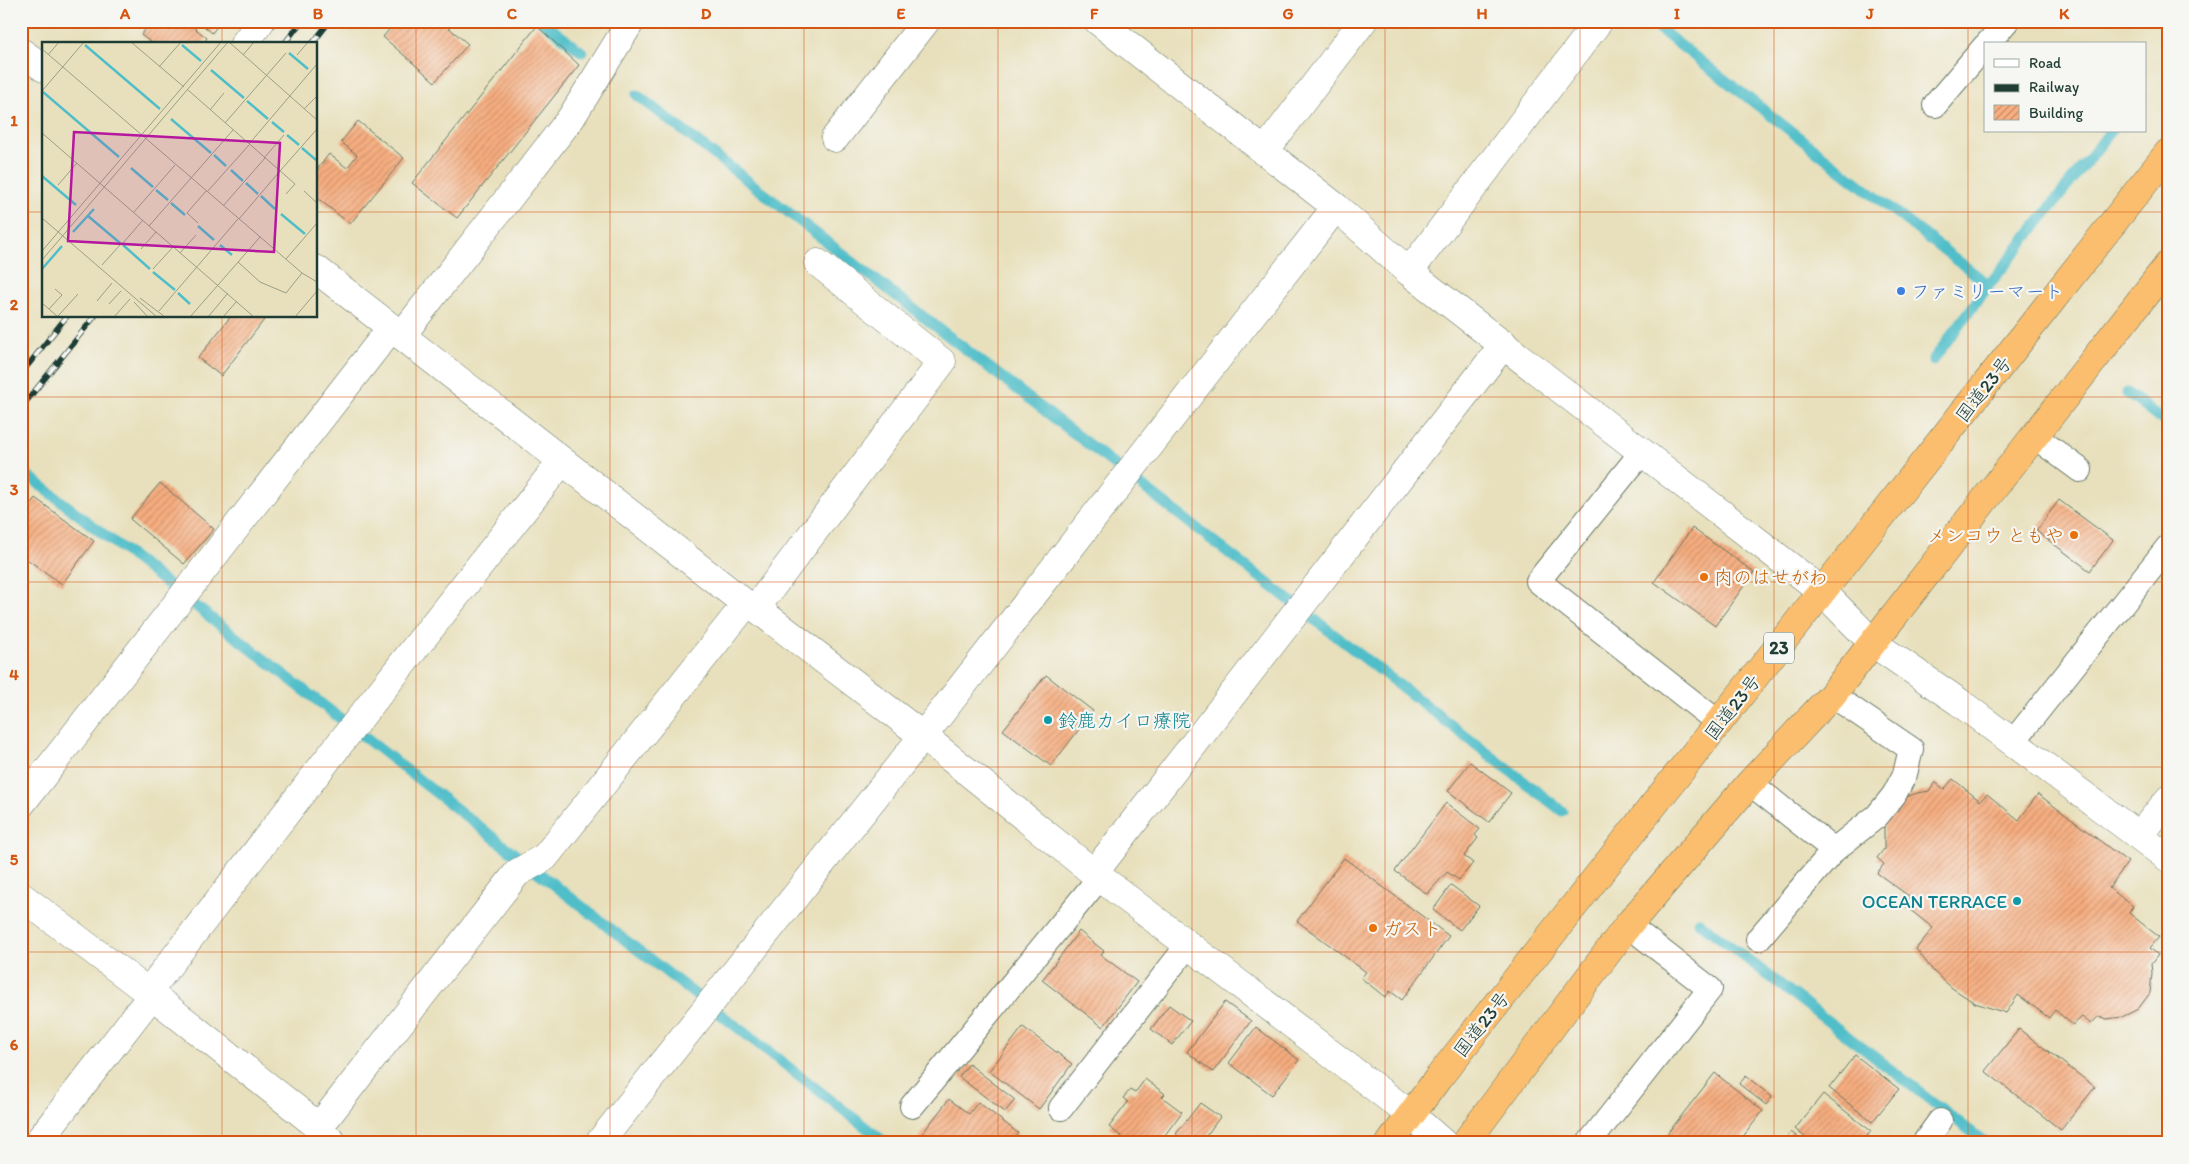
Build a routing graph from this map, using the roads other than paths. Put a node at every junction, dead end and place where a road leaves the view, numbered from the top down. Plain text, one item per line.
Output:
1 (261, 21) edge
2 (631, 21) edge
3 (926, 21) edge
4 (1098, 21) edge
5 (1363, 21) edge
6 (1599, 21) edge
7 (2006, 21) edge
8 (245, 42) edge
9 (1988, 42) edge
10 (1984, 47) edge
11 (21, 52) edge
12 (42, 67) edge
13 (1935, 105) dead end
14 (835, 138) dead end
15 (1264, 152) junction
16 (2168, 153) edge
17 (1336, 207) junction
18 (818, 262) dead end
19 (2168, 264) edge
20 (318, 271) edge
21 (1409, 272) junction
22 (397, 331) junction
23 (1504, 344) junction
24 (2034, 436) junction
25 (1642, 452) junction
26 (562, 462) junction
27 (2080, 470) dead end
28 (2168, 547) edge
29 (1823, 592) junction
30 (751, 606) junction
31 (1873, 643) junction
32 (1832, 695) junction
33 (1719, 723) junction
34 (923, 736) junction
35 (2013, 742) junction
36 (1750, 783) junction
37 (2168, 800) edge
38 (21, 804) edge
39 (2139, 836) junction
40 (1834, 850) junction
41 (2168, 858) edge
42 (1097, 875) junction
43 (21, 896) edge
44 (1628, 925) junction
45 (1758, 939) dead end
46 (1188, 945) junction
47 (150, 993) junction
48 (912, 1106) dead end
49 (1060, 1108) dead end
50 (1411, 1115) junction
51 (1940, 1121) dead end
52 (324, 1137) edge
53 (37, 1143) edge
54 (599, 1143) edge
55 (1390, 1143) edge
56 (1443, 1143) edge
57 (1465, 1143) edge
58 (1589, 1143) edge
59 (1924, 1143) edge

1 - 8 street
2 - 22 street
3 - 14 street
4 - 15 street
5 - 15 street
6 - 21 street
7 - 9 lane
10 - 13 lane
11 - 12 street
15 - 17 street
16 - 29 highway, 国道23号 / 23
17 - 21 street
17 - 34 street
18 - 30 street
19 - 24 highway
20 - 22 street
21 - 23 street
22 - 26 street
22 - 38 street
23 - 25 street
23 - 42 street
24 - 27 lane
24 - 31 highway
25 - 29 street
25 - 33 lane
26 - 30 street
26 - 47 street
28 - 35 lane
29 - 31 street
29 - 33 highway, 国道23号 / 23
30 - 34 street
30 - 52 street
31 - 32 highway
31 - 35 street
32 - 36 highway
32 - 40 lane
33 - 50 highway, 国道23号 / 23
34 - 42 street
34 - 54 street
35 - 39 street
36 - 40 lane
36 - 44 highway
37 - 39 street
39 - 41 street
40 - 45 lane
42 - 46 street
42 - 48 lane
43 - 47 street
44 - 57 highway
44 - 58 lane
46 - 49 lane
46 - 50 street
47 - 52 street
47 - 53 street
50 - 55 highway, 国道23号 / 23
50 - 56 street
51 - 59 lane

